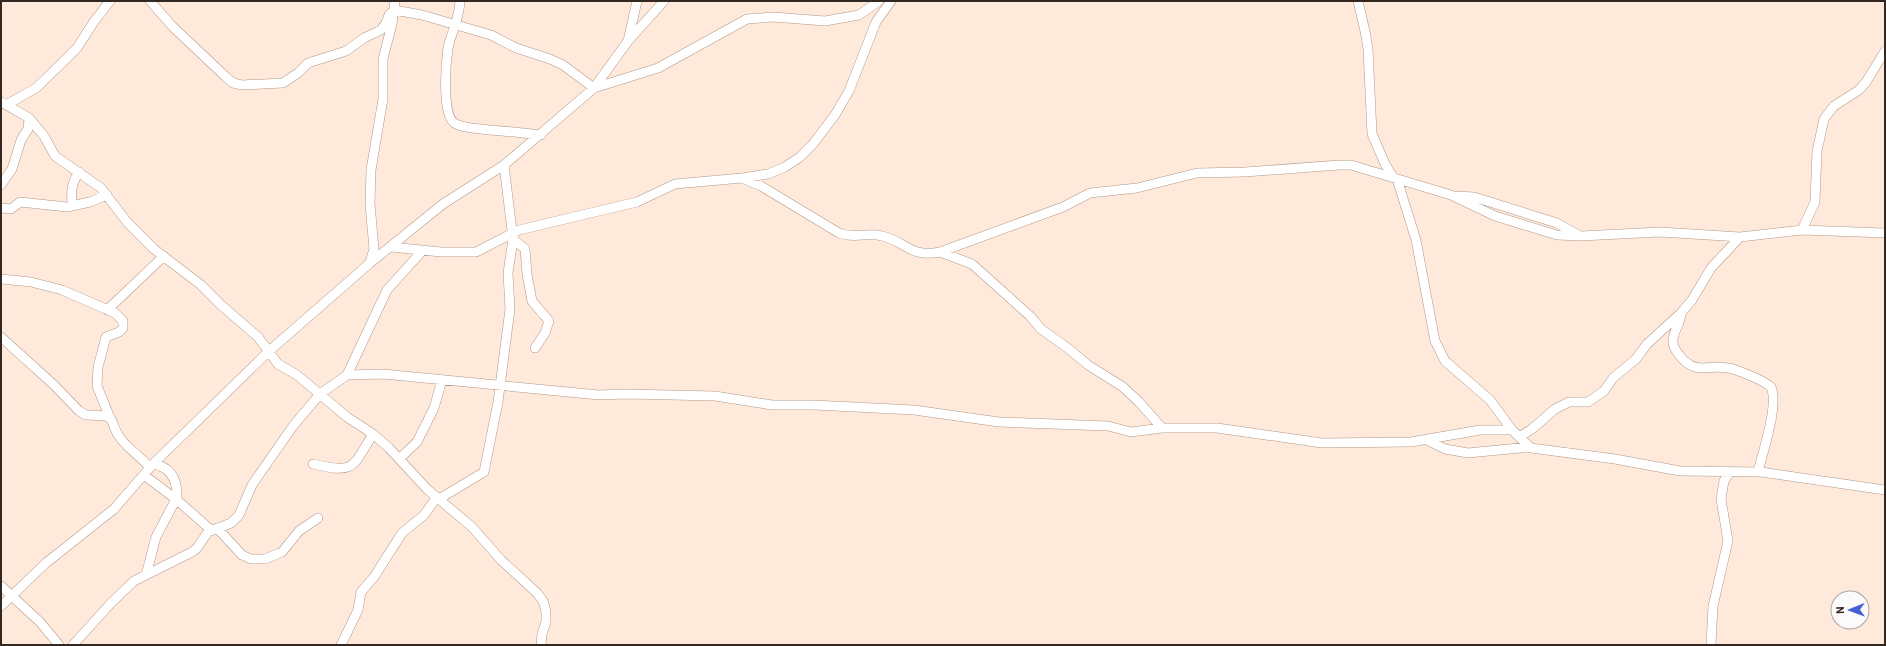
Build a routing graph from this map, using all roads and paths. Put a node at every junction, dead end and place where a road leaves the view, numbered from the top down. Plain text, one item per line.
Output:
1 (110, 1) edge
2 (150, 1) edge
3 (460, 1) edge
4 (637, 1) edge
5 (664, 1) edge
6 (880, 1) edge
7 (891, 1) edge
8 (1358, 1) edge
9 (395, 6) edge
10 (457, 24) junction
11 (628, 41) junction
12 (1885, 51) edge
13 (594, 88) junction
14 (4, 103) edge
15 (29, 118) junction
16 (540, 135) junction
17 (504, 165) junction
18 (79, 172) junction
19 (742, 178) junction
20 (1395, 178) junction
21 (1, 185) edge
22 (107, 195) junction
23 (73, 206) junction
24 (1, 208) edge
25 (1802, 230) junction
26 (1885, 233) edge
27 (512, 236) junction
28 (1740, 237) junction
29 (391, 247) junction
30 (423, 250) junction
31 (940, 252) junction
32 (164, 256) junction
33 (370, 263) junction
34 (1, 279) edge
35 (108, 310) junction
36 (1681, 313) junction
37 (1, 337) edge
38 (535, 348) dead end
39 (268, 352) junction
40 (348, 375) junction
41 (442, 380) junction
42 (500, 386) junction
43 (320, 394) junction
44 (110, 418) junction
45 (1162, 428) junction
46 (1512, 430) junction
47 (373, 434) junction
48 (1519, 437) junction
49 (1427, 440) junction
50 (1530, 447) junction
51 (399, 459) junction
52 (313, 464) dead end
53 (149, 469) junction
54 (1758, 472) junction
55 (1729, 473) junction
56 (1885, 490) edge
57 (438, 498) junction
58 (177, 499) junction
59 (318, 518) dead end
60 (214, 529) junction
61 (146, 575) junction
62 (1, 586) edge
63 (11, 596) junction
64 (1, 606) edge
65 (58, 645) edge
66 (73, 645) edge
67 (341, 645) edge
68 (541, 645) edge
69 (1711, 645) edge

1 - 14 street
2 - 9 street
3 - 10 street
4 - 11 street
5 - 11 street
6 - 13 street
7 - 19 street
8 - 20 street
9 - 10 street
9 - 33 street
10 - 13 street
10 - 16 street
11 - 13 street
12 - 25 street
13 - 16 street
14 - 15 street
15 - 18 street
15 - 21 street
16 - 17 street
17 - 27 street
17 - 29 street
18 - 22 street
18 - 23 street
19 - 27 street
19 - 31 street
20 - 28 street
20 - 31 street
20 - 46 street
22 - 23 street
22 - 32 street
23 - 24 street
25 - 26 street
25 - 28 street
27 - 30 street
27 - 38 street
27 - 42 street
28 - 36 street
29 - 30 street
29 - 33 street
30 - 40 street
31 - 45 street
32 - 35 street
32 - 39 street
33 - 39 street
34 - 35 street
35 - 44 street
36 - 48 street
36 - 54 street
37 - 44 street
39 - 43 street
39 - 53 street
40 - 41 street
40 - 43 street
41 - 42 street
41 - 51 street
42 - 45 street
42 - 57 street
43 - 47 street
43 - 60 street
44 - 53 street
45 - 49 street
46 - 48 street
46 - 49 street
47 - 51 street
47 - 52 street
48 - 50 street
49 - 50 street
50 - 55 street
51 - 57 street
53 - 58 street
53 - 58 street
53 - 63 street
54 - 55 street
54 - 56 street
55 - 69 street
57 - 67 street
57 - 68 street
58 - 60 street
58 - 61 street
59 - 60 street
60 - 61 street
61 - 66 street
62 - 63 street
63 - 64 street
63 - 65 street

